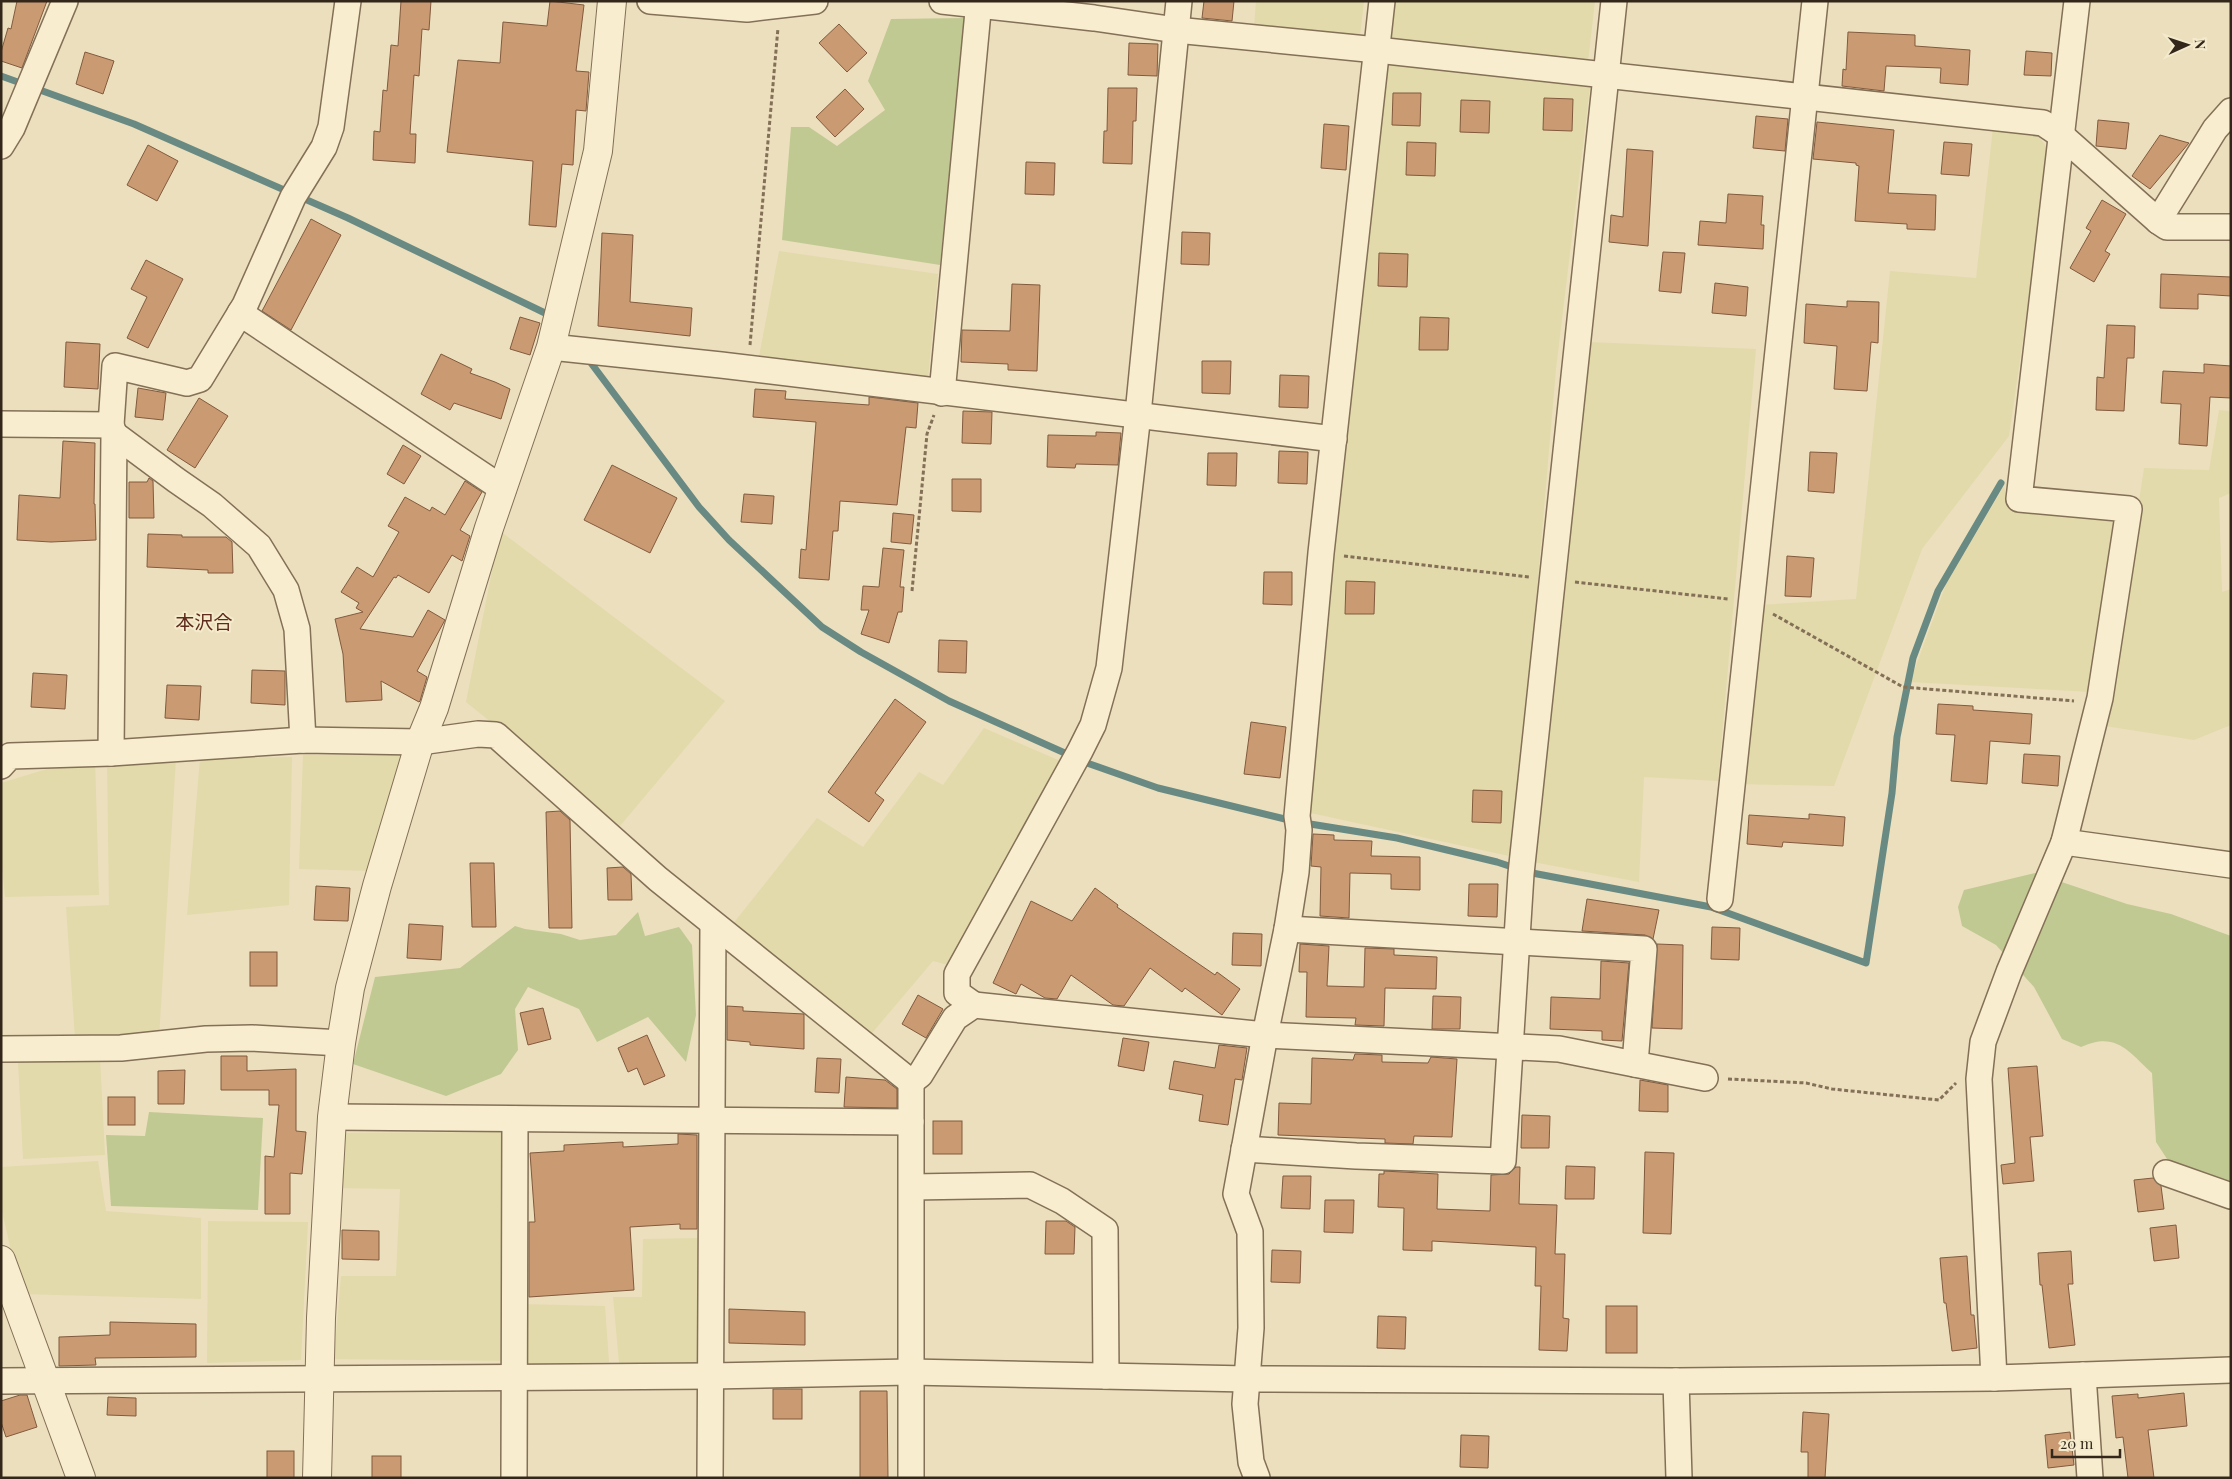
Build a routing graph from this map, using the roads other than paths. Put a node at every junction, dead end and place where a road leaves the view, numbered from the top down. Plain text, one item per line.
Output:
1 (65, 1) edge
2 (348, 1) edge
3 (612, 1) edge
4 (650, 1) edge
5 (814, 1) edge
6 (942, 1) edge
7 (1179, 1) edge
8 (1382, 1) edge
9 (1614, 1) edge
10 (1815, 1) edge
11 (2077, 1) edge
12 (978, 3) edge
13 (1176, 30) junction
14 (1376, 50) junction
15 (1605, 76) junction
16 (1806, 98) junction
17 (2231, 111) edge
18 (2060, 135) junction
19 (1, 146) edge
20 (2158, 221) junction
21 (2231, 227) edge
22 (240, 313) junction
23 (551, 347) junction
24 (942, 393) junction
25 (1138, 414) junction
26 (1, 424) edge
27 (112, 429) junction
28 (1334, 439) junction
29 (504, 488) junction
30 (303, 740) junction
31 (420, 742) junction
32 (112, 753) junction
33 (1, 766) edge
34 (2064, 842) junction
35 (2231, 865) edge
36 (1720, 899) dead end
37 (713, 925) junction
38 (1287, 929) junction
39 (1516, 940) junction
40 (974, 1005) junction
41 (1265, 1034) junction
42 (340, 1043) junction
43 (1510, 1048) junction
44 (1, 1049) edge
45 (1635, 1064) junction
46 (1705, 1078) road end
47 (911, 1082) junction
48 (332, 1117) junction
49 (515, 1119) junction
50 (713, 1121) junction
51 (911, 1122) junction
52 (1244, 1149) junction
53 (2166, 1173) dead end
54 (912, 1187) junction
55 (2231, 1196) edge
56 (1, 1260) edge
57 (2231, 1370) edge
58 (910, 1372) junction
59 (2083, 1375) junction
60 (710, 1376) junction
61 (1106, 1376) junction
62 (514, 1377) junction
63 (320, 1378) junction
64 (1994, 1378) junction
65 (1248, 1379) junction
66 (1, 1381) edge
67 (45, 1381) junction
68 (1676, 1381) junction
69 (81, 1478) edge
70 (317, 1478) edge
71 (514, 1478) edge
72 (710, 1478) edge
73 (911, 1478) edge
74 (1257, 1478) edge
75 (1679, 1478) edge
76 (2090, 1478) edge

1 - 19 street
2 - 22 street
3 - 23 street
4 - 5 street
6 - 12 street
7 - 13 street
8 - 14 street
9 - 15 street
10 - 16 street
11 - 18 street
12 - 13 street
12 - 24 street
13 - 14 street
13 - 25 street
14 - 15 street
14 - 28 street
15 - 16 street
15 - 39 street
16 - 18 street
16 - 36 street
17 - 20 street
18 - 20 street
18 - 34 street
20 - 21 street
22 - 27 street
22 - 29 street
23 - 24 street
23 - 29 street
24 - 25 street
25 - 28 street
25 - 40 street
26 - 27 street
27 - 30 street
27 - 32 street
28 - 38 street
29 - 31 street
30 - 31 street
30 - 32 street
31 - 37 street
31 - 42 street
32 - 33 street
34 - 35 street
34 - 64 street
37 - 47 street
37 - 50 street
38 - 39 street
38 - 41 street
39 - 43 street
39 - 45 street
40 - 41 street
40 - 47 street
41 - 43 street
41 - 52 street
42 - 44 street
42 - 48 street
43 - 45 street
43 - 52 street
45 - 46 street
47 - 51 street
48 - 49 street
48 - 63 street
49 - 50 street
49 - 62 street
50 - 51 street
50 - 60 street
51 - 54 street
52 - 65 street
53 - 55 street
54 - 58 street
54 - 61 street
56 - 67 street
57 - 59 street
58 - 60 street
58 - 61 street
58 - 73 street
59 - 64 street
59 - 76 street
60 - 62 street
60 - 72 street
61 - 65 street
62 - 63 street
62 - 71 street
63 - 67 street
63 - 70 street
64 - 68 street
65 - 68 street
65 - 74 street
66 - 67 street
67 - 69 street
68 - 75 street

